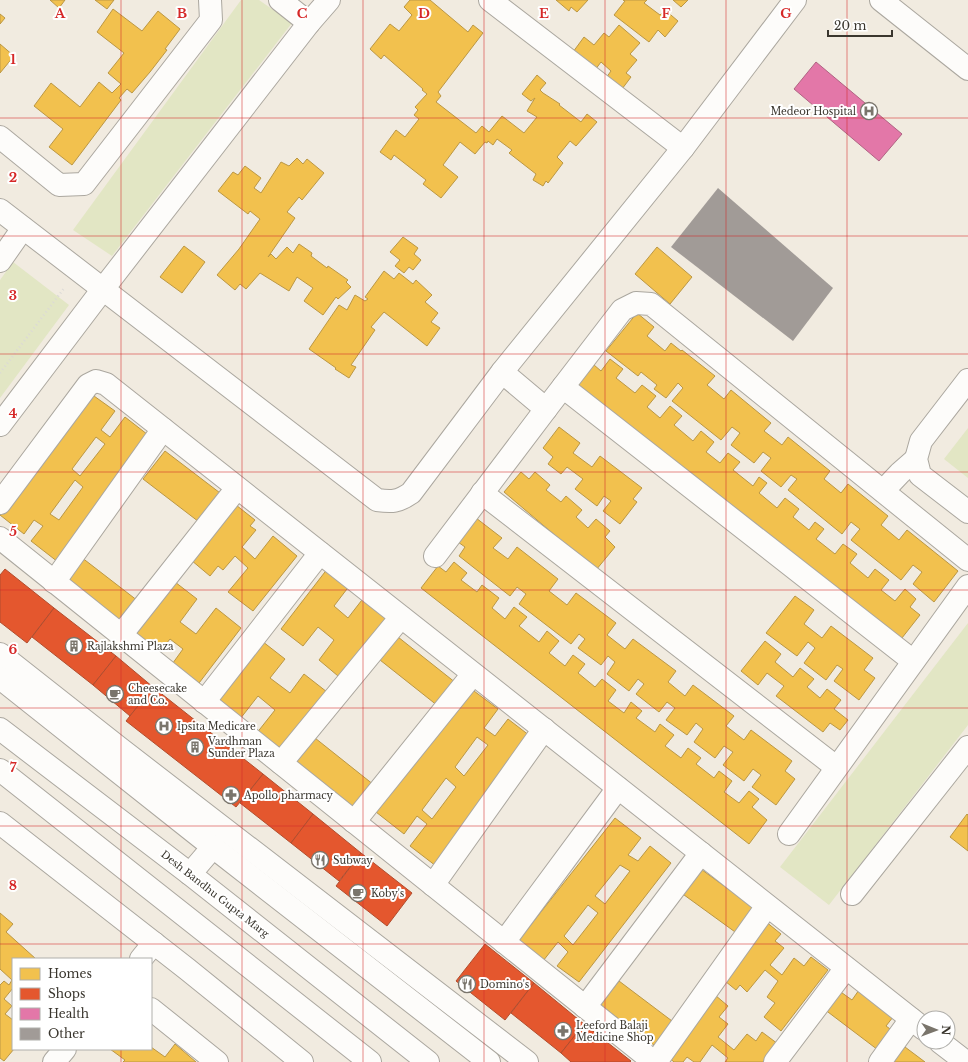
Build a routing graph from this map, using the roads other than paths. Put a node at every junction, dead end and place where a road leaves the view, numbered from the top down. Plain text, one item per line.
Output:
1 (210, 0) edge
2 (280, 0) edge
3 (329, 0) edge
4 (490, 0) edge
5 (794, 0) edge
6 (881, 0) edge
7 (310, 23) junction
8 (968, 69) edge
9 (0, 137) edge
10 (683, 148) junction
11 (0, 210) edge
12 (23, 228) junction
13 (0, 261) edge
14 (103, 289) junction
15 (502, 372) junction
16 (968, 380) edge
17 (563, 387) junction
18 (546, 409) junction
19 (0, 425) edge
20 (162, 429) junction
21 (916, 459) junction
22 (237, 488) junction
23 (883, 491) junction
24 (482, 493) junction
25 (0, 503) edge
26 (968, 512) edge
27 (0, 538) edge
28 (320, 553) junction
29 (435, 556) dead end
30 (968, 560) edge
31 (54, 582) junction
32 (968, 586) edge
33 (401, 617) junction
34 (121, 635) junction
35 (0, 654) edge
36 (913, 661) junction
37 (473, 674) junction
38 (0, 678) edge
39 (204, 702) junction
40 (0, 729) edge
41 (544, 730) junction
42 (83, 731) junction
43 (968, 747) edge
44 (281, 763) junction
45 (836, 767) junction
46 (0, 770) edge
47 (618, 788) junction
48 (354, 822) junction
49 (0, 823) edge
50 (789, 834) dead end
51 (213, 847) junction
52 (701, 853) junction
53 (190, 874) junction
54 (296, 883) junction
55 (433, 885) junction
56 (852, 894) dead end
57 (281, 900) junction
58 (767, 906) junction
59 (504, 942) junction
60 (148, 951) edge
61 (846, 968) junction
62 (585, 1007) junction
63 (152, 1010) edge
64 (916, 1022) edge
65 (916, 1026) edge
66 (64, 1050) edge
67 (950, 1050) edge
68 (54, 1062) edge
69 (217, 1062) edge
70 (302, 1062) edge
71 (370, 1062) edge
72 (428, 1062) edge
73 (488, 1062) edge
74 (527, 1062) edge
75 (655, 1062) edge
76 (775, 1062) edge
77 (880, 1062) edge
78 (966, 1062) edge

1 - 9 street
2 - 7 street
3 - 7 street
4 - 10 street
5 - 10 street
6 - 8 street
7 - 14 street
10 - 15 street
11 - 12 street
12 - 13 street
12 - 14 street
14 - 15 street
14 - 19 street
15 - 18 street
16 - 21 street
17 - 18 street
17 - 23 street
17 - 36 street
18 - 24 street
20 - 22 street
20 - 25 street
20 - 31 street
21 - 23 street
21 - 26 street
22 - 28 street
22 - 34 street
23 - 30 street
24 - 29 street
24 - 45 street
27 - 31 street
28 - 33 street
28 - 39 street
31 - 34 street
32 - 36 street
33 - 37 street
33 - 44 street
34 - 39 street
35 - 42 street
36 - 45 street
37 - 41 street
37 - 48 street
38 - 42 street
39 - 44 street
40 - 53 street, Desh Bandhu Gupta Marg
41 - 47 street
41 - 55 street
42 - 51 street
42 - 54 street
43 - 56 street
44 - 48 street
45 - 50 street
46 - 71 street
47 - 52 street
47 - 59 street
48 - 55 street
49 - 60 street
51 - 53 street
51 - 57 street
52 - 58 street
52 - 62 street
53 - 72 street, Desh Bandhu Gupta Marg
54 - 57 street
54 - 74 street
55 - 59 street
57 - 73 street
58 - 61 street
58 - 75 street
59 - 62 street
60 - 70 street
61 - 64 street
61 - 76 street
62 - 75 street
63 - 69 street
65 - 77 street
66 - 68 street
67 - 78 street

